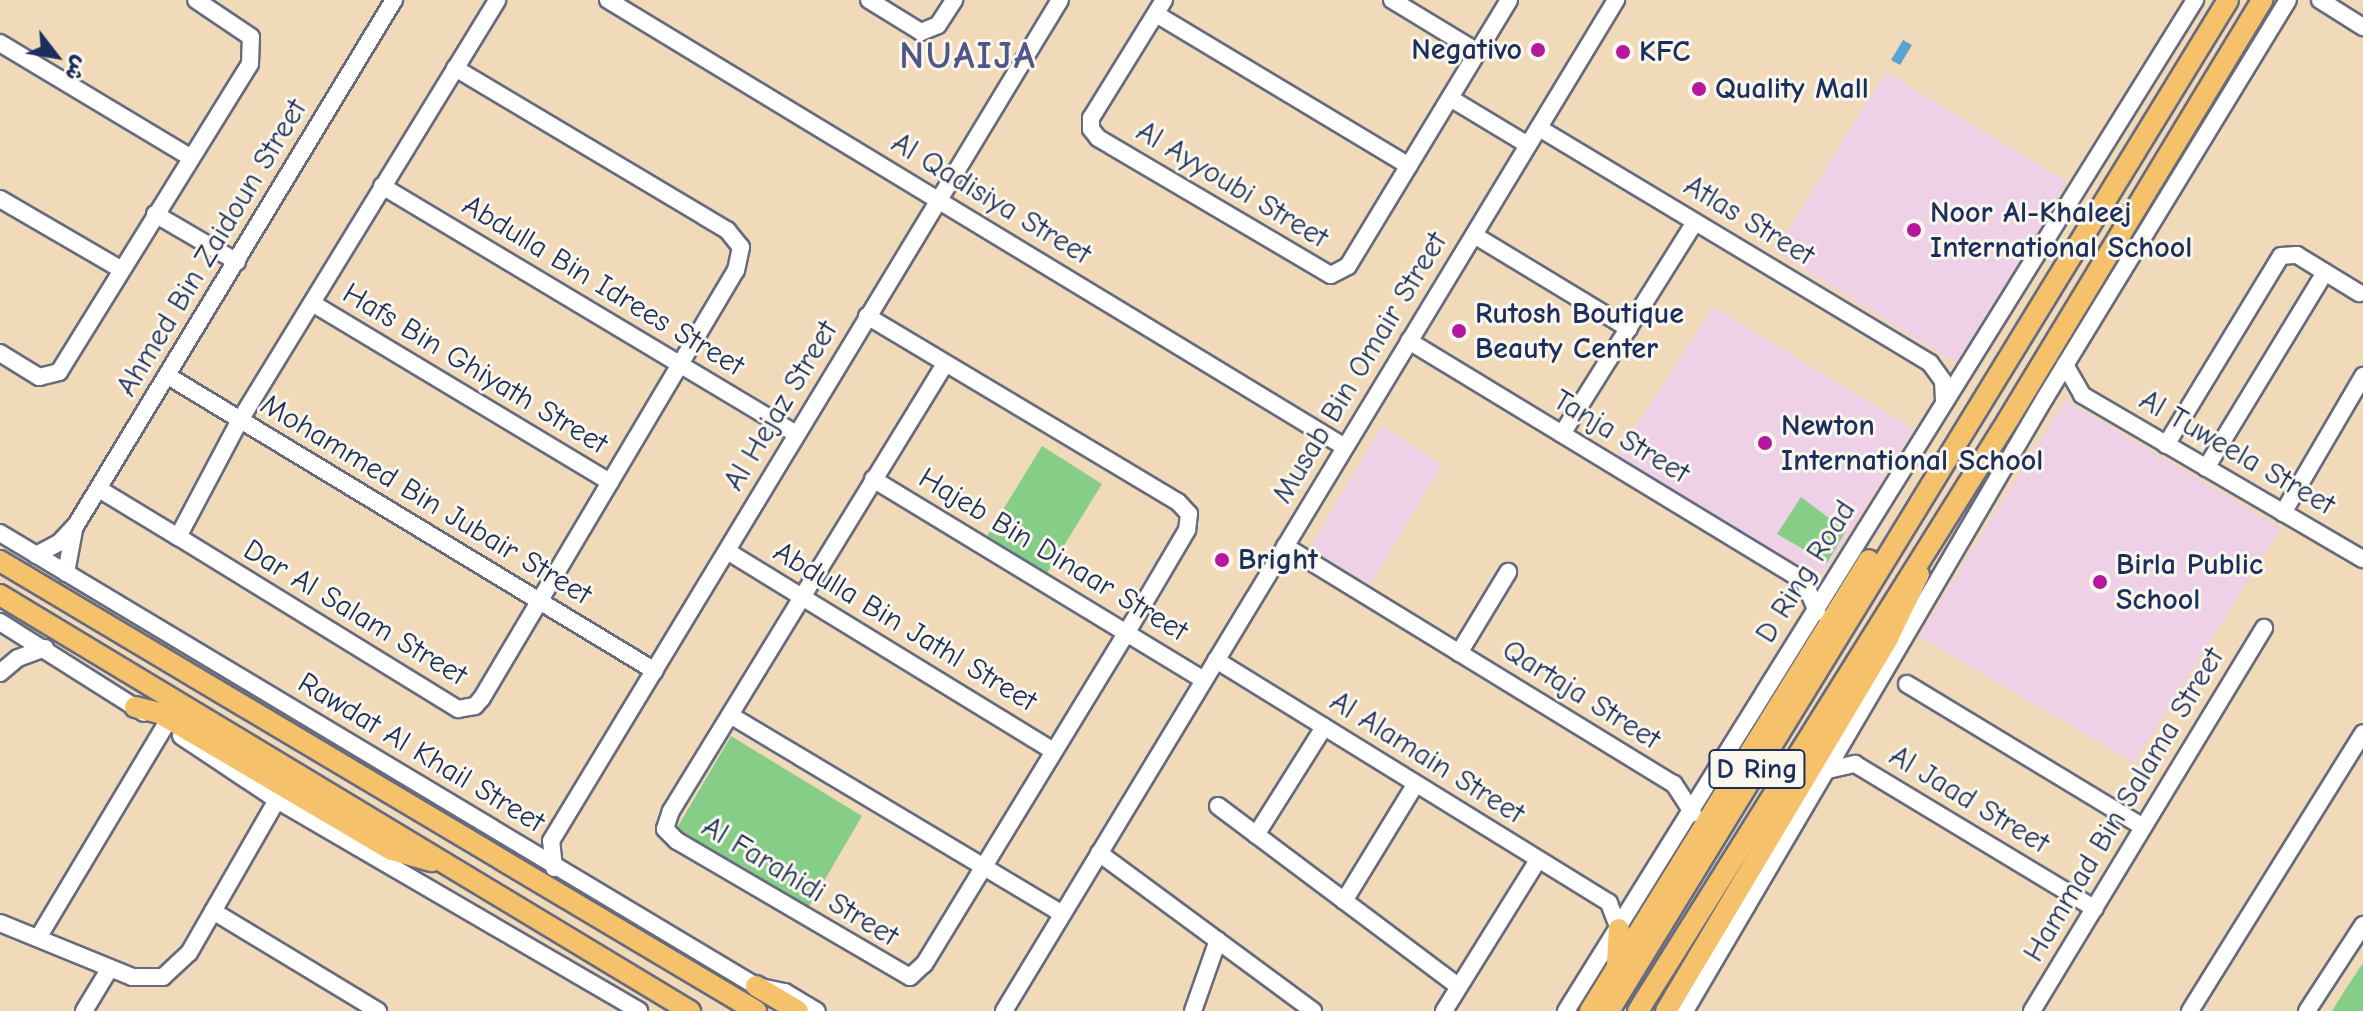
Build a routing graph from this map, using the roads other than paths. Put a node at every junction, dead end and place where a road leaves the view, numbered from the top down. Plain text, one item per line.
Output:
1 (196, 0) edge
2 (394, 0) edge
3 (497, 0) edge
4 (608, 0) edge
5 (869, 0) edge
6 (954, 0) edge
7 (1060, 0) edge
8 (1392, 0) edge
9 (1509, 0) edge
10 (1616, 0) edge
11 (2195, 0) edge
12 (2228, 0) edge
13 (2262, 0) edge
14 (2300, 0) edge
15 (2319, 1) edge
16 (2286, 3) edge
17 (1160, 7) edge
18 (2363, 27) edge
19 (0, 43) edge
20 (1478, 52) junction
21 (455, 68) junction
22 (1450, 98) junction
23 (1539, 128) junction
24 (1528, 145) junction
25 (190, 157) junction
26 (1409, 166) junction
27 (382, 186) junction
28 (0, 199) edge
29 (938, 199) junction
30 (155, 214) junction
31 (1695, 222) junction
32 (1474, 235) junction
33 (237, 262) junction
34 (122, 270) junction
35 (2325, 272) junction
36 (2359, 293) dead end
37 (312, 303) junction
38 (867, 316) junction
39 (1629, 329) junction
40 (1409, 341) junction
41 (0, 353) edge
42 (1971, 360) junction
43 (1930, 363) junction
44 (945, 364) junction
45 (2065, 365) junction
46 (679, 366) junction
47 (168, 376) junction
48 (2363, 376) edge
49 (2082, 395) junction
50 (2045, 398) junction
51 (1944, 403) junction
52 (240, 420) junction
53 (796, 434) junction
54 (1562, 434) junction
55 (2166, 445) junction
56 (1345, 447) junction
57 (2206, 468) junction
58 (873, 479) junction
59 (610, 482) junction
60 (99, 489) junction
61 (2283, 513) junction
62 (76, 525) junction
63 (1904, 527) junction
64 (0, 533) edge
65 (178, 537) junction
66 (1285, 546) junction
67 (727, 551) junction
68 (1923, 551) junction
69 (36, 555) junction
70 (2363, 559) edge
71 (0, 561) edge
72 (1508, 572) dead end
73 (66, 573) junction
74 (1838, 579) junction
75 (1804, 581) junction
76 (0, 595) edge
77 (801, 597) junction
78 (540, 601) junction
79 (1817, 612) junction
80 (0, 622) edge
81 (2264, 628) dead end
82 (1127, 632) junction
83 (45, 648) junction
84 (1459, 653) junction
85 (1898, 655) junction
86 (1216, 660) junction
87 (655, 671) junction
88 (0, 673) edge
89 (1204, 680) junction
90 (1907, 684) junction
91 (1880, 685) junction
92 (135, 707) junction
93 (730, 715) junction
94 (165, 726) junction
95 (1324, 727) junction
96 (2363, 733) edge
97 (1847, 738) junction
98 (1054, 751) junction
99 (1747, 755) junction
100 (1855, 764) junction
101 (1828, 770) junction
102 (1715, 776) junction
103 (1674, 784) junction
104 (1415, 785) junction
105 (1811, 798) junction
106 (277, 800) junction
107 (1218, 806) dead end
108 (1693, 813) junction
109 (2143, 827) junction
110 (1773, 831) junction
111 (1256, 835) junction
112 (551, 841) junction
113 (522, 849) junction
114 (1099, 853) junction
115 (1538, 860) junction
116 (444, 863) junction
117 (554, 868) junction
118 (984, 868) junction
119 (1638, 899) junction
120 (1344, 901) junction
121 (1609, 903) junction
122 (2095, 909) junction
123 (213, 911) junction
124 (1062, 914) junction
125 (0, 923) edge
126 (2363, 925) edge
127 (1619, 929) junction
128 (38, 938) junction
129 (1218, 940) junction
130 (110, 968) junction
131 (1615, 972) junction
132 (1686, 977) junction
133 (756, 986) junction
134 (1459, 987) junction
135 (1304, 1008) edge
136 (2195, 1009) edge
137 (84, 1011) edge
138 (378, 1011) edge
139 (639, 1011) edge
140 (690, 1011) edge
141 (756, 1011) edge
142 (798, 1011) edge
143 (817, 1011) edge
144 (1004, 1011) edge
145 (1193, 1011) edge
146 (1444, 1011) edge
147 (1566, 1011) edge
148 (1590, 1011) edge
149 (1609, 1011) edge
150 (1638, 1011) edge
151 (1666, 1011) edge
152 (1685, 1011) edge
153 (2032, 1011) edge
154 (2307, 1011) edge

1 - 25 street
2 - 33 street, Ahmed Bin Zaidoun Street
3 - 21 street
4 - 29 street, Al Qadisiya Street
5 - 6 street
7 - 29 street, Al Hejaz Street
8 - 20 street
9 - 20 street, Al Ayyoubi Street
10 - 23 street, Musab Bin Omair Street
11 - 42 street, D Ring Road
12 - 63 main road, D Ring Road / D Ring
13 - 68 main road, D Ring
14 - 16 street
15 - 18 street
16 - 45 street
17 - 26 street
17 - 26 street, Al Ayyoubi Street
19 - 25 street
20 - 22 street, Al Ayyoubi Street
21 - 27 street
21 - 46 street, Dar Al Salam Street
22 - 24 street
22 - 26 street, Al Ayyoubi Street
23 - 24 street, Musab Bin Omair Street
23 - 31 street, Atlas Street
24 - 32 street, Musab Bin Omair Street
25 - 30 street
27 - 37 street
27 - 46 street, Abdulla Bin Idrees Street
28 - 34 street
29 - 38 street, Al Hejaz Street
29 - 56 street, Al Qadisiya Street
30 - 33 street
30 - 34 street
31 - 39 street
31 - 43 street, Atlas Street
32 - 39 street
32 - 40 street, Musab Bin Omair Street
33 - 47 street, Ahmed Bin Zaidoun Street
34 - 41 street
35 - 36 street
35 - 55 street
35 - 57 street
37 - 52 street
37 - 59 street, Hafs Bin Ghiyath Street
38 - 44 street, Al Farahidi Street
38 - 53 street, Al Hejaz Street
39 - 54 street
40 - 54 street, Tanja Street
40 - 56 street, Musab Bin Omair Street
42 - 43 street
42 - 51 street, D Ring Road
43 - 51 street
44 - 58 street, Al Farahidi Street
44 - 82 street, Al Farahidi Street
45 - 49 street, Al Tuweela Street
45 - 50 street
46 - 53 street, Abdulla Bin Idrees Street
46 - 59 street, Dar Al Salam Street
47 - 52 street, Mohammed Bin Jubair Street
47 - 60 street, Ahmed Bin Zaidoun Street
48 - 61 street
49 - 50 street
49 - 55 street, Al Tuweela Street
50 - 85 street
51 - 74 street, D Ring Road
52 - 65 street
52 - 78 street, Mohammed Bin Jubair Street
53 - 67 street, Al Hejaz Street
54 - 75 street, Tanja Street
55 - 57 street, Al Tuweela Street
56 - 66 street, Musab Bin Omair Street
57 - 61 street, Al Tuweela Street
58 - 77 street, Al Farahidi Street
58 - 82 street, Hajeb Bin Dinaar Street
59 - 78 street, Dar Al Salam Street
60 - 62 street, Ahmed Bin Zaidoun Street
60 - 65 street
61 - 70 street, Al Tuweela Street
62 - 69 street, Ahmed Bin Zaidoun Street
62 - 73 street, Ahmed Bin Zaidoun Street
63 - 99 main road
63 - 149 main road, D Ring Road / D Ring
64 - 69 street, Rawdat Al Khail Street
65 - 78 street, Dar Al Salam Street
66 - 84 street, Qartaja Street
66 - 86 street, Musab Bin Omair Street
67 - 77 street, Abdulla Bin Jathl Street
67 - 87 street, Al Hejaz Street
68 - 110 main road, D Ring
68 - 150 main road, D Ring
69 - 73 street, Rawdat Al Khail Street
71 - 141 main road, Rawdat Al Khail Street
72 - 84 street, Qartaja Street
73 - 113 street, Rawdat Al Khail Street
74 - 75 street
74 - 79 street, D Ring Road
75 - 79 street
76 - 116 main road
77 - 93 street, Al Farahidi Street
77 - 98 street, Abdulla Bin Jathl Street
78 - 87 street, Mohammed Bin Jubair Street
79 - 102 street, D Ring Road
80 - 83 street
81 - 109 street, Hammad Bin Salama Street
82 - 89 street, Hajeb Bin Dinaar Street
82 - 98 street, Al Farahidi Street
83 - 88 street
83 - 92 street
84 - 103 street, Qartaja Street
85 - 90 street
85 - 91 street
86 - 89 street, Musab Bin Omair Street
86 - 95 street, Al Alamain Street
87 - 112 street, Al Hejaz Street
89 - 114 street, Musab Bin Omair Street
90 - 91 street
90 - 109 street
91 - 97 street
92 - 94 street
92 - 116 main road
93 - 118 street
93 - 118 street, Al Farahidi Street
94 - 106 street
94 - 128 street
95 - 104 street, Al Alamain Street
95 - 111 street
96 - 136 street
97 - 100 street, Al Jaad Street
97 - 101 street
98 - 118 street, Al Farahidi Street
99 - 102 main road
99 - 131 main road
100 - 101 street, Al Jaad Street
100 - 122 street, Al Jaad Street
101 - 105 street
102 - 103 street, Qartaja Street
102 - 108 street, D Ring Road
103 - 108 street, Qartaja Street
104 - 115 street, Al Alamain Street
104 - 120 street
105 - 110 main road
105 - 152 street
106 - 123 street
106 - 139 street
107 - 111 street
108 - 119 street, D Ring Road
109 - 122 street, Hammad Bin Salama Street
110 - 132 main road, D Ring
111 - 120 street
112 - 113 street
112 - 117 street
113 - 117 street, Rawdat Al Khail Street
114 - 124 street, Musab Bin Omair Street
114 - 129 street
115 - 121 street, Al Alamain Street
115 - 134 street
116 - 140 main road
117 - 133 street, Rawdat Al Khail Street
118 - 124 street
119 - 121 street
119 - 127 street, D Ring Road
120 - 134 street
121 - 127 street
122 - 153 street, Hammad Bin Salama Street
123 - 130 street
123 - 138 street
124 - 144 street, Musab Bin Omair Street
125 - 128 street
126 - 154 street
127 - 131 main road
127 - 147 street, D Ring Road
128 - 130 street
129 - 135 street
129 - 145 street
130 - 137 street
131 - 148 main road
132 - 151 main road, D Ring
132 - 152 main road
133 - 142 main road
133 - 143 street, Rawdat Al Khail Street
134 - 146 street

